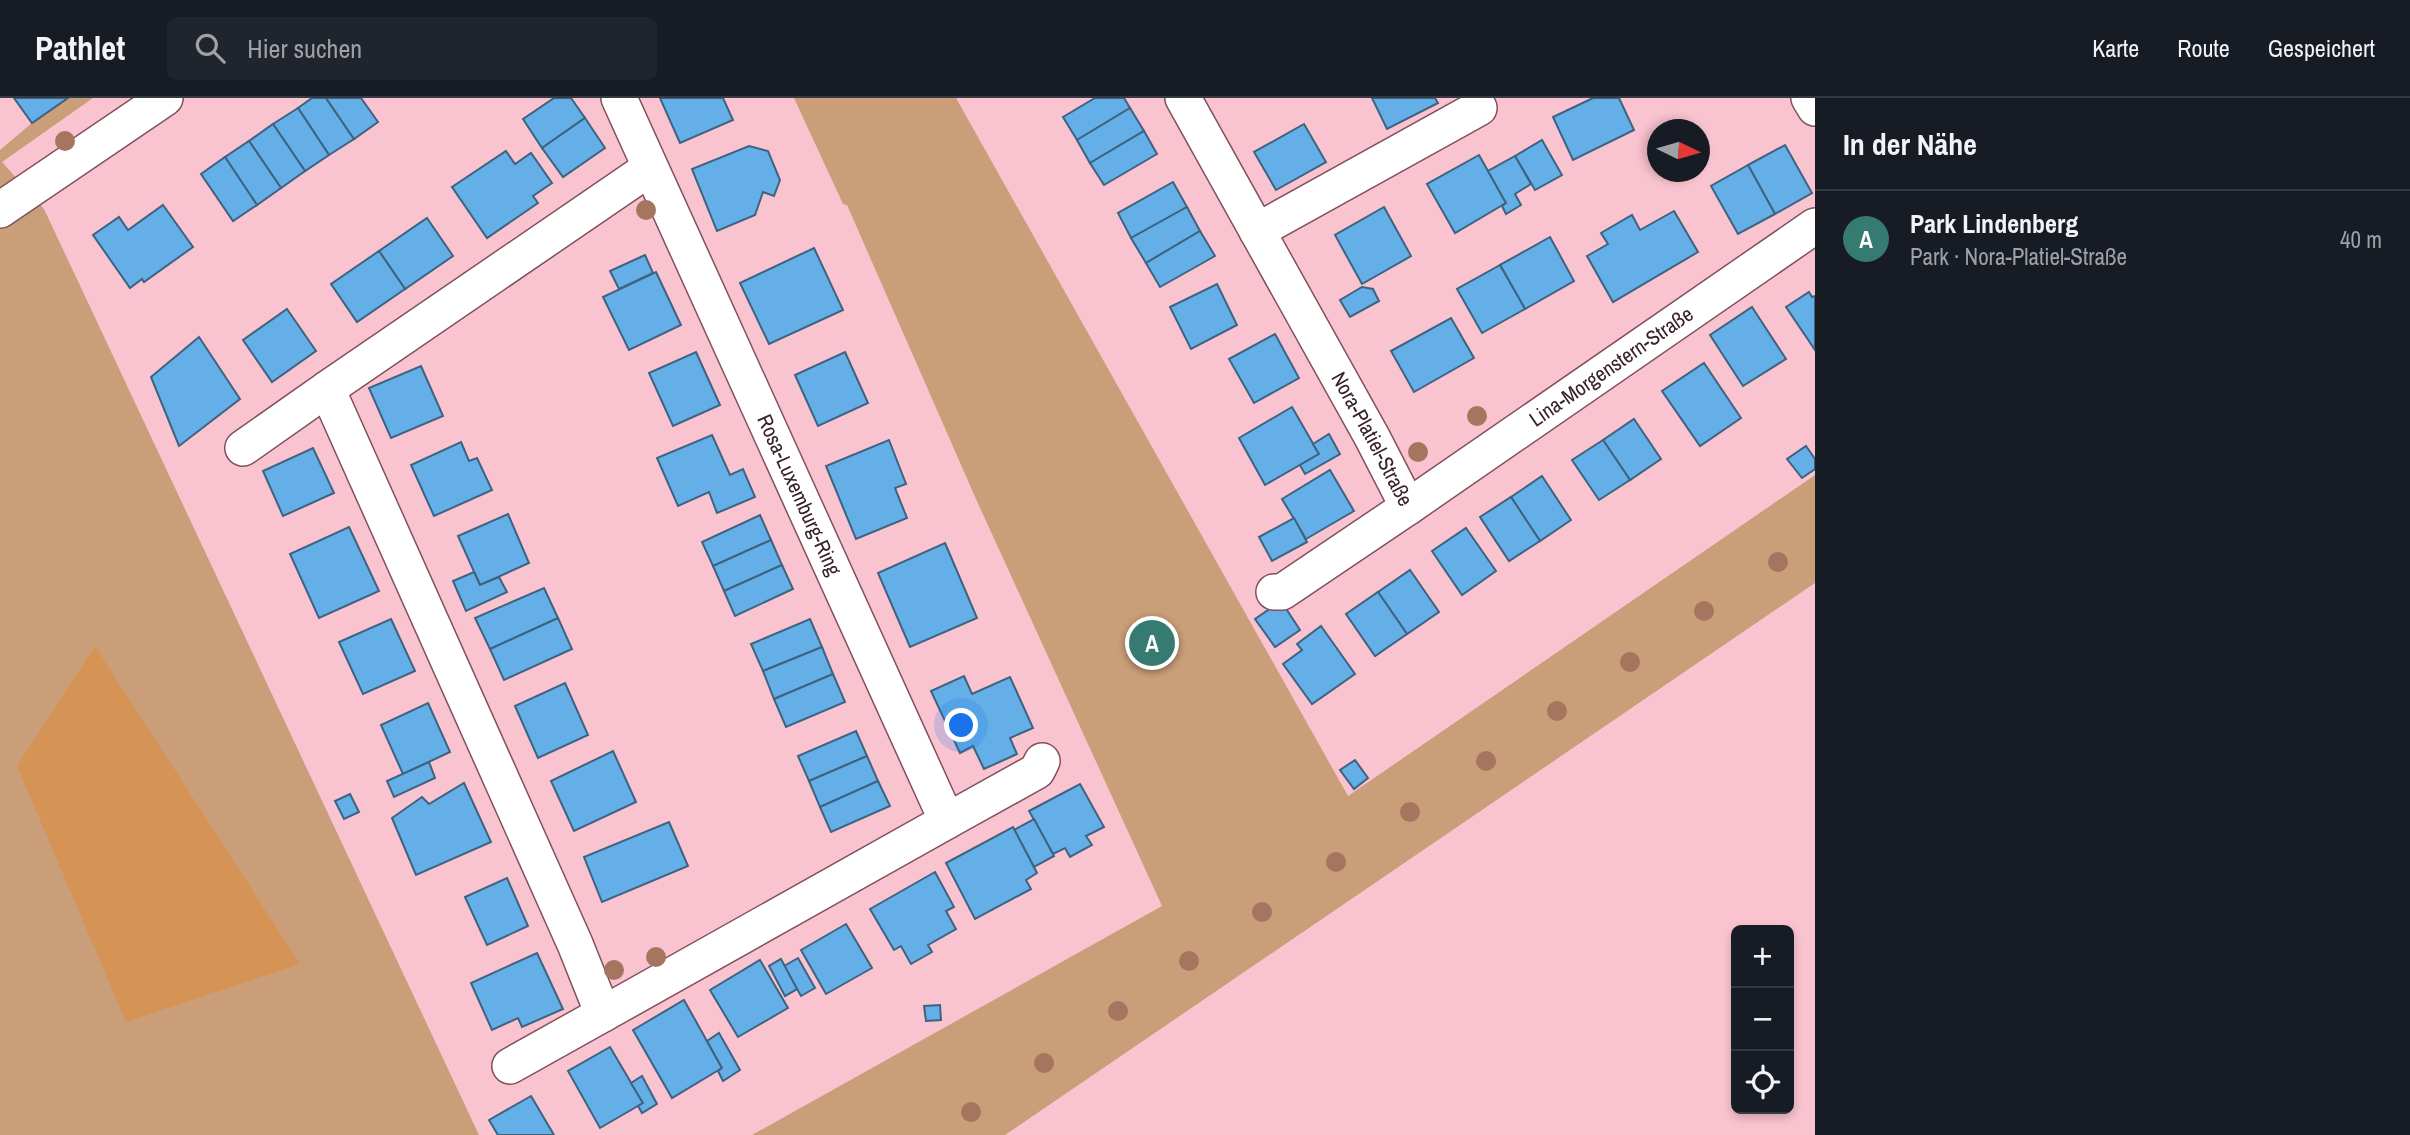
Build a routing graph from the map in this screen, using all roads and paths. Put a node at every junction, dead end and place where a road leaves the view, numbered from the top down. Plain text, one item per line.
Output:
1 (165, 98) edge
2 (619, 98) edge
3 (1183, 98) edge
4 (1809, 98) edge
5 (1479, 108) dead end
6 (1815, 108) edge
7 (650, 168) junction
8 (0, 210) edge
9 (1815, 226) edge
10 (1257, 231) junction
11 (327, 389) junction
12 (243, 448) dead end
13 (1408, 507) junction
14 (1274, 592) dead end
15 (1042, 761) dead end
16 (947, 821) junction
17 (603, 1014) junction
18 (510, 1066) dead end

1 - 8 street
2 - 7 street, Rosa-Luxemburg-Ring
3 - 10 street, Nora-Platiel-Straße
4 - 6 street
5 - 10 street
7 - 11 street
7 - 16 street, Rosa-Luxemburg-Ring
9 - 13 street, Lina-Morgenstern-Straße
10 - 13 street, Nora-Platiel-Straße
11 - 12 street
11 - 17 street
13 - 14 street, Nora-Platiel-Straße
15 - 16 street
16 - 17 street
17 - 18 street

